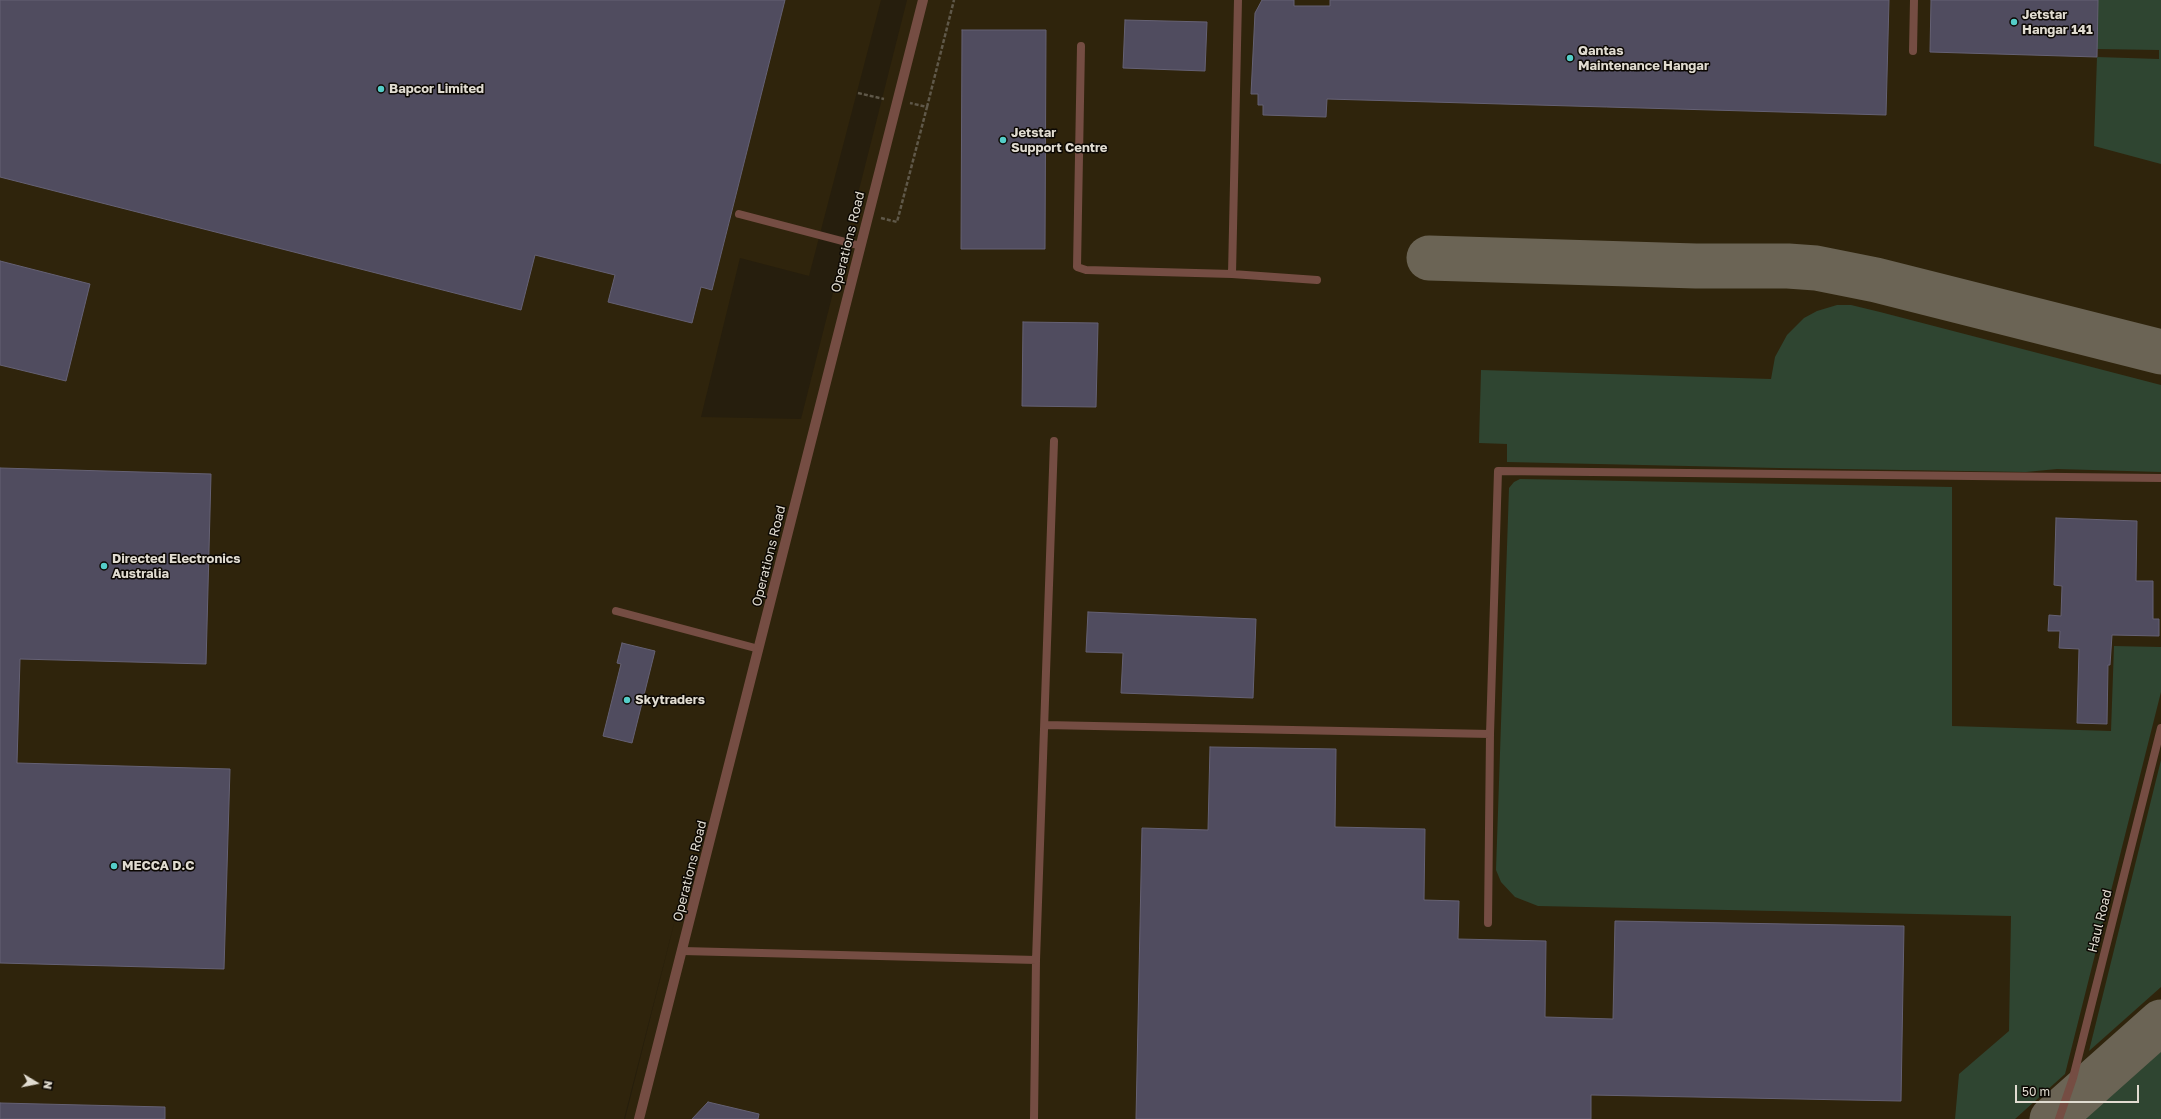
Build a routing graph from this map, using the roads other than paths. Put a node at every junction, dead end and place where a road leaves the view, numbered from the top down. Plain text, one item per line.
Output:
1 (923, 0) edge
2 (1238, 0) edge
3 (1914, 0) edge
4 (1081, 46) dead end
5 (1912, 51) dead end
6 (739, 214) dead end
7 (861, 246) junction
8 (1232, 274) junction
9 (1317, 280) dead end
10 (1054, 441) dead end
11 (2161, 478) edge
12 (616, 611) dead end
13 (759, 649) junction
14 (1045, 725) junction
15 (2161, 728) edge
16 (1490, 734) junction
17 (1488, 924) dead end
18 (683, 951) junction
19 (1036, 960) junction
20 (639, 1119) edge
21 (1034, 1119) edge
22 (2059, 1119) edge

1 - 7 street, Operations Road
2 - 8 lane
3 - 5 lane
4 - 8 lane
6 - 7 lane
7 - 13 street, Operations Road
8 - 9 lane
10 - 14 lane
11 - 16 lane
12 - 13 lane
13 - 18 street, Operations Road
14 - 16 lane
14 - 19 lane
15 - 22 lane, Haul Road
16 - 17 lane
18 - 19 lane
18 - 20 street, Operations Road
19 - 21 lane

